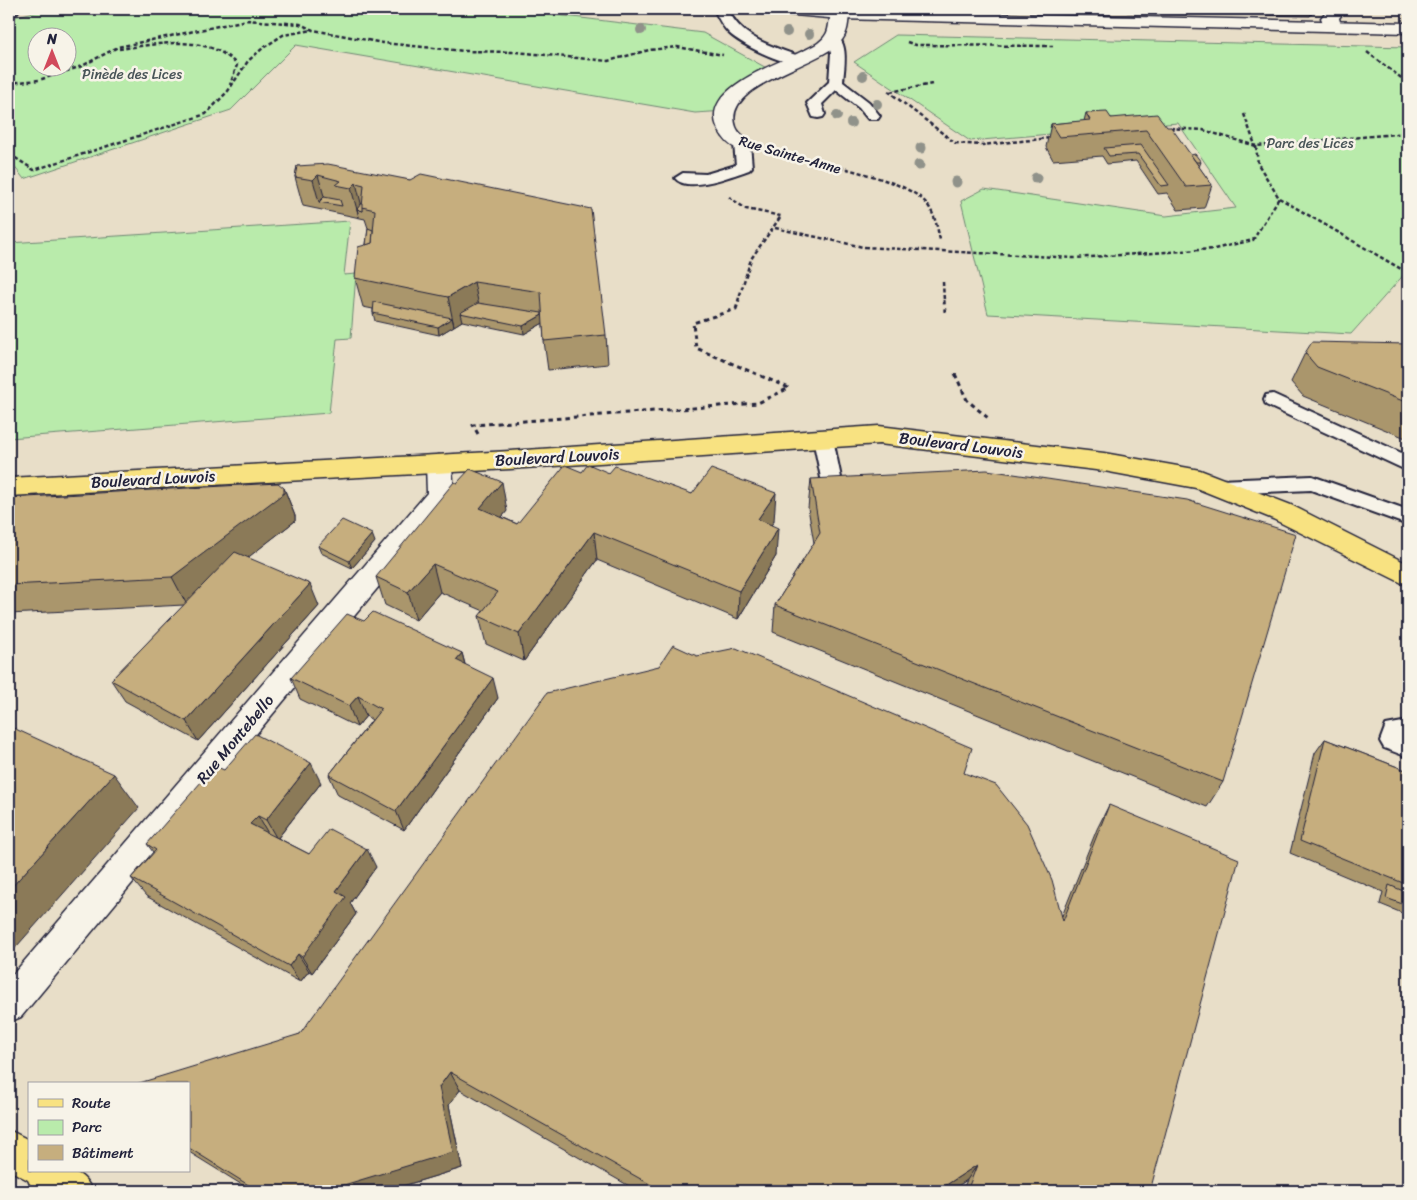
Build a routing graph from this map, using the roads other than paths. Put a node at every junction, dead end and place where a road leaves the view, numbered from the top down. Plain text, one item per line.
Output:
1 (721, 9) edge
2 (783, 9) edge
3 (1337, 9) edge
4 (839, 12) edge
5 (1332, 26) junction
6 (1408, 28) edge
7 (833, 39) junction
8 (796, 60) junction
9 (836, 83) junction
10 (818, 114) dead end
11 (872, 116) dead end
12 (742, 144) joint
13 (683, 178) dead end
14 (1273, 400) dead end
15 (823, 439) junction
16 (439, 464) junction
17 (1408, 464) edge
18 (9, 487) edge
19 (1220, 487) junction
20 (836, 502) edge
21 (1408, 518) edge
22 (1408, 576) edge
23 (1408, 731) edge
24 (1408, 747) edge
25 (9, 1005) edge
26 (9, 1148) edge
27 (28, 1161) edge
28 (44, 1172) edge
29 (73, 1191) edge

1 - 8 lane
2 - 4 street
3 - 5 street
4 - 5 street
4 - 7 street
5 - 6 street
7 - 8 street, Rue Sainte-Anne
7 - 9 lane
8 - 12 street, Rue Sainte-Anne
9 - 10 lane
9 - 11 lane
12 - 13 lane
14 - 17 lane
15 - 16 main road, Boulevard Louvois
15 - 19 main road, Boulevard Louvois
15 - 20 lane
16 - 18 main road, Boulevard Louvois
16 - 25 street, Rue Montebello
19 - 21 lane
19 - 22 main road, Boulevard Louvois
23 - 24 lane
26 - 27 main road
28 - 29 main road

